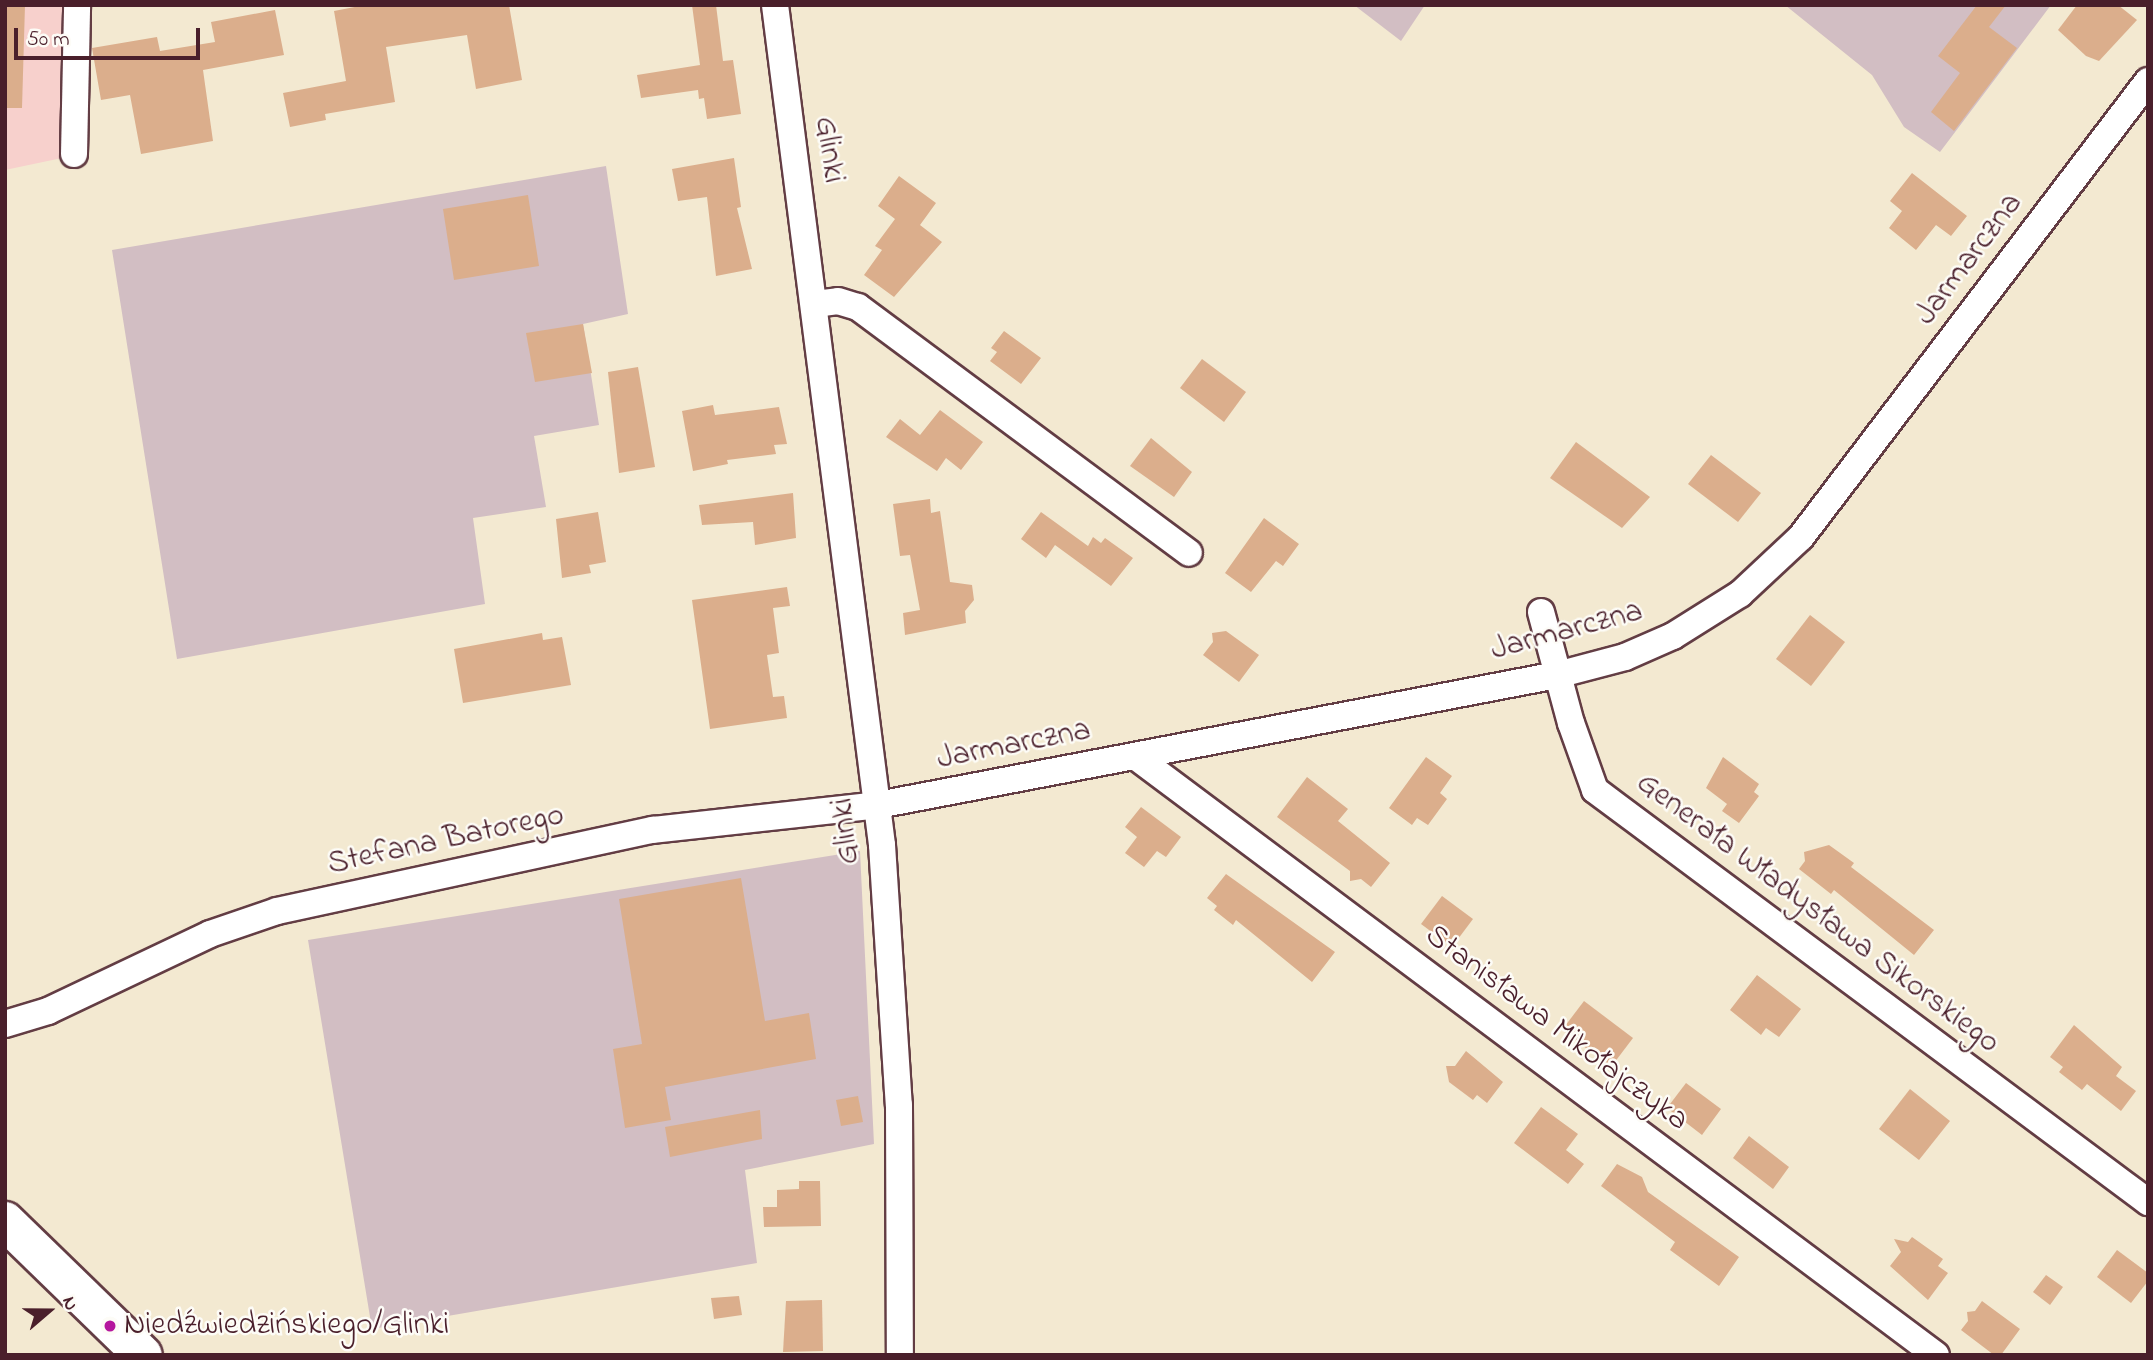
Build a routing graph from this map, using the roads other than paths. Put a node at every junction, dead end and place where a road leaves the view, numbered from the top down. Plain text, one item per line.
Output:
1 (77, 5) edge
2 (775, 5) edge
3 (2148, 81) edge
4 (74, 154) dead end
5 (815, 304) junction
6 (1189, 553) dead end
7 (1541, 612) dead end
8 (1557, 675) junction
9 (1136, 756) junction
10 (878, 805) junction
11 (48, 1011) junction
12 (5, 1024) edge
13 (5, 1045) edge
14 (2148, 1202) edge
15 (8, 1221) edge
16 (143, 1355) edge
17 (900, 1355) edge
18 (1936, 1355) edge

1 - 4 street
2 - 5 street, Glinki
3 - 8 street, Jarmarczna
5 - 6 street
5 - 10 street, Glinki
7 - 8 street, Generała Władysława Sikorskiego
8 - 9 street, Jarmarczna
8 - 14 street, Generała Władysława Sikorskiego
9 - 10 street, Jarmarczna
9 - 18 street, Stanisława Mikołajczyka
10 - 11 street, Stefana Batorego
10 - 17 street, Glinki
11 - 12 street, Stefana Batorego
11 - 13 street, Stefana Batorego
15 - 16 main road

